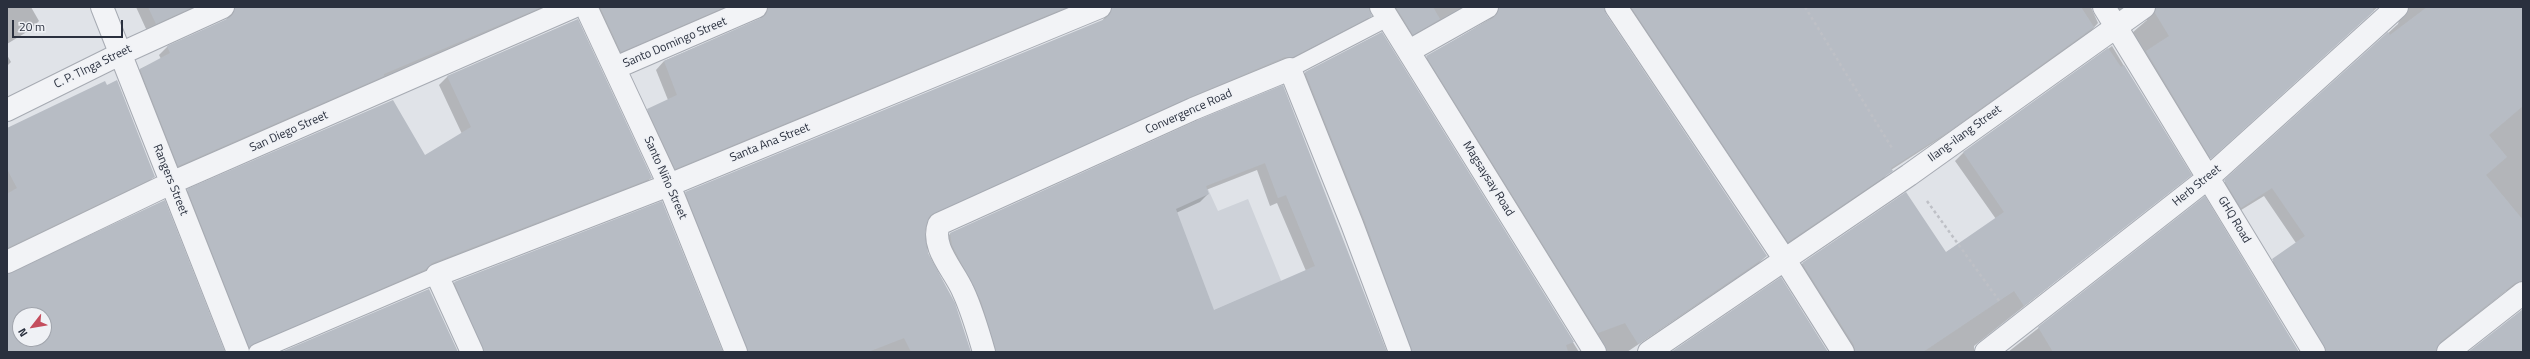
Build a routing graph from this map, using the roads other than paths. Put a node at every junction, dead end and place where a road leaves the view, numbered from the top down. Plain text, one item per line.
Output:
1 (102, 7) edge
2 (223, 7) edge
3 (573, 7) edge
4 (586, 7) edge
5 (756, 7) edge
6 (1100, 7) edge
7 (1487, 7) edge
8 (1616, 7) edge
9 (2104, 7) edge
10 (2144, 7) edge
11 (2397, 7) edge
12 (1385, 12) edge
13 (2116, 27) junction
14 (1410, 51) junction
15 (120, 54) junction
16 (615, 68) junction
17 (1290, 69) junction
18 (7, 110) edge
19 (2208, 178) junction
20 (171, 183) junction
21 (669, 185) junction
22 (1785, 260) junction
23 (7, 262) edge
24 (437, 275) junction
25 (2523, 293) edge
26 (238, 352) edge
27 (257, 352) edge
28 (472, 352) edge
29 (736, 352) edge
30 (984, 352) edge
31 (1400, 352) edge
32 (1595, 352) edge
33 (1649, 352) edge
34 (1843, 352) edge
35 (1986, 352) edge
36 (2314, 352) edge
37 (2448, 352) edge

1 - 15 street, Rangers Street
2 - 15 street, C. P. TInga Street
3 - 20 street, San Diego Street
4 - 16 street, Santo Niño Street
5 - 16 street, Santo Domingo Street
6 - 21 street, Santa Ana Street
7 - 14 street
8 - 22 street
9 - 13 street, GHQ Road
10 - 13 street, Ilang-ilang Street
11 - 19 street, Herb Street
12 - 14 street, Magsaysay Road
12 - 17 lane
13 - 19 street, GHQ Road
13 - 22 street, Ilang-ilang Street
14 - 32 street, Magsaysay Road
15 - 18 street, C. P. TInga Street
15 - 20 street, Rangers Street
16 - 21 street, Santo Niño Street
17 - 30 street, Convergence Road
17 - 31 street
19 - 35 street, Herb Street
19 - 36 street, GHQ Road
20 - 23 street, San Diego Street
20 - 26 street, Rangers Street
21 - 24 street, Santa Ana Street
21 - 29 street, Santo Niño Street
22 - 33 street, Ilang-ilang Street
22 - 34 street
24 - 27 lane
24 - 28 street
25 - 37 street

